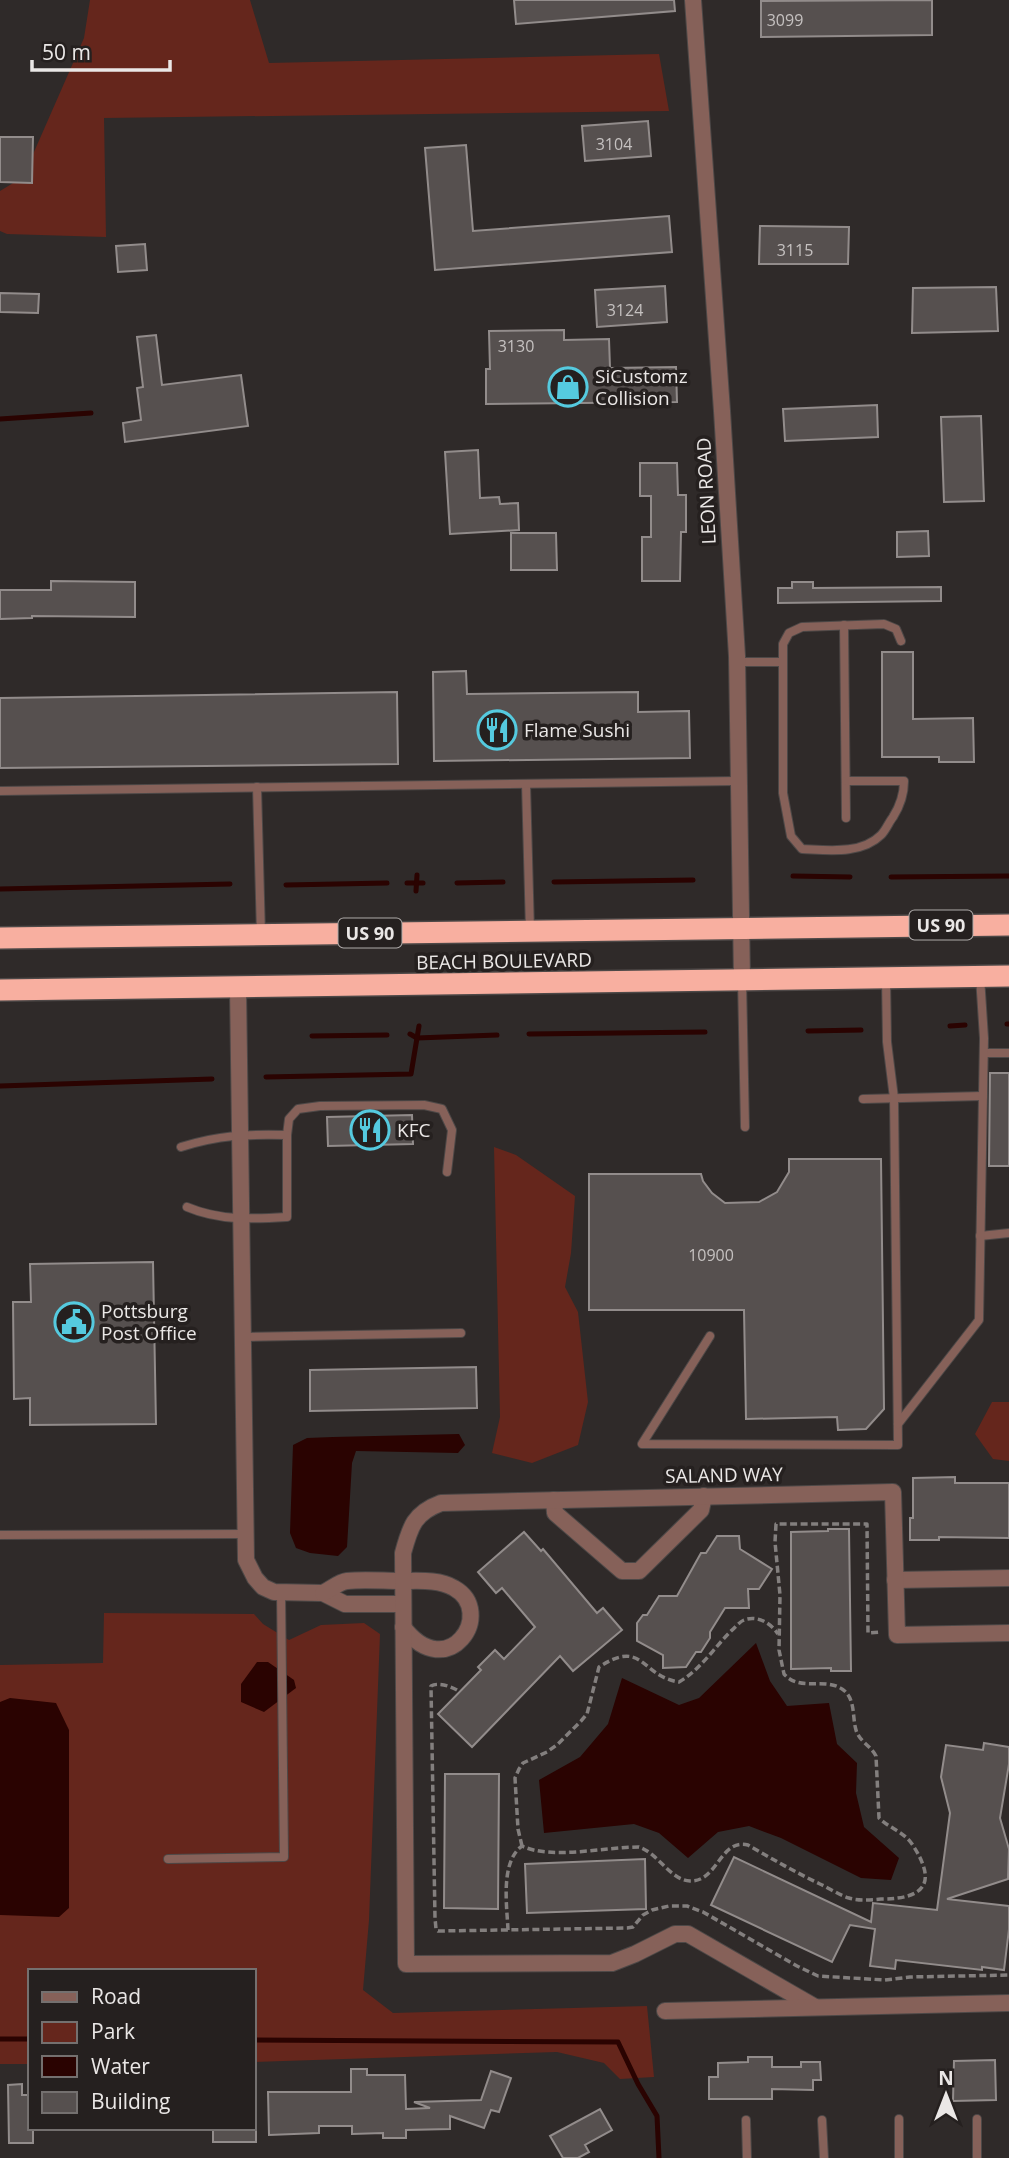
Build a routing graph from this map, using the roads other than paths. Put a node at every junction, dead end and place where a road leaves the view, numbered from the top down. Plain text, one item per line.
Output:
1 (693, 0) edge
2 (844, 625) junction
3 (901, 641) dead end
4 (737, 662) junction
5 (783, 662) junction
6 (738, 781) junction
7 (846, 781) junction
8 (526, 784) junction
9 (257, 788) junction
10 (0, 791) edge
11 (846, 818) dead end
12 (1009, 925) edge
13 (740, 928) junction
14 (530, 931) junction
15 (261, 935) junction
16 (0, 938) edge
17 (1009, 976) edge
18 (980, 977) junction
19 (886, 978) junction
20 (742, 980) junction
21 (238, 988) junction
22 (0, 990) edge
23 (984, 1053) junction
24 (1009, 1053) edge
25 (983, 1096) junction
26 (894, 1098) junction
27 (863, 1099) dead end
28 (745, 1127) dead end
29 (240, 1134) junction
30 (287, 1135) junction
31 (181, 1147) dead end
32 (447, 1172) dead end
33 (187, 1207) dead end
34 (242, 1220) junction
35 (1009, 1233) edge
36 (980, 1236) junction
37 (461, 1333) dead end
38 (710, 1336) dead end
39 (243, 1337) junction
40 (898, 1424) junction
41 (704, 1496) junction
42 (554, 1500) junction
43 (246, 1534) junction
44 (0, 1535) edge
45 (1009, 1578) edge
46 (895, 1580) junction
47 (403, 1581) junction
48 (281, 1592) junction
49 (323, 1593) junction
50 (404, 1604) junction
51 (404, 1628) junction
52 (1009, 1633) edge
53 (167, 1859) dead end
54 (1009, 2003) edge
55 (815, 2007) junction
56 (665, 2011) dead end
57 (899, 2119) dead end
58 (977, 2119) dead end
59 (746, 2120) dead end
60 (822, 2120) dead end
61 (747, 2158) edge
62 (824, 2158) edge
63 (899, 2158) edge
64 (976, 2158) edge

1 - 4 street, LEON ROAD
2 - 3 lane
2 - 5 lane
2 - 7 lane
4 - 5 lane
4 - 6 street, LEON ROAD
5 - 7 lane
6 - 8 lane
6 - 13 street, LEON ROAD
7 - 11 lane
8 - 9 lane
8 - 14 lane
9 - 10 lane
9 - 15 lane
12 - 13 highway, US 90
13 - 14 highway, US 90
13 - 20 street, LEON ROAD
14 - 15 highway, US 90
15 - 16 highway, US 90
17 - 18 highway, BEACH BOULEVARD
18 - 19 highway, BEACH BOULEVARD
18 - 23 lane
19 - 20 highway, BEACH BOULEVARD
19 - 26 lane
20 - 21 highway, BEACH BOULEVARD
20 - 28 lane
21 - 22 highway, BEACH BOULEVARD
21 - 29 street
23 - 24 lane
23 - 25 lane
25 - 26 lane
25 - 36 lane
26 - 27 lane
26 - 40 lane
29 - 30 lane
29 - 31 lane
29 - 34 street
30 - 32 lane
30 - 34 lane
33 - 34 lane
34 - 39 street
35 - 36 lane
36 - 40 lane
37 - 39 lane
38 - 40 lane
39 - 43 street
41 - 42 street, SALAND WAY
41 - 42 street
41 - 46 street, SALAND WAY
42 - 47 street, SALAND WAY
43 - 44 lane
43 - 48 street
45 - 46 street
46 - 52 street, SALAND WAY
47 - 49 street
47 - 50 street, SALAND WAY
47 - 51 street
48 - 49 street
48 - 53 lane
49 - 50 street
50 - 51 street, SALAND WAY
51 - 55 street, SALAND WAY
54 - 55 street
55 - 56 street
57 - 63 lane
58 - 64 lane
59 - 61 lane
60 - 62 lane

